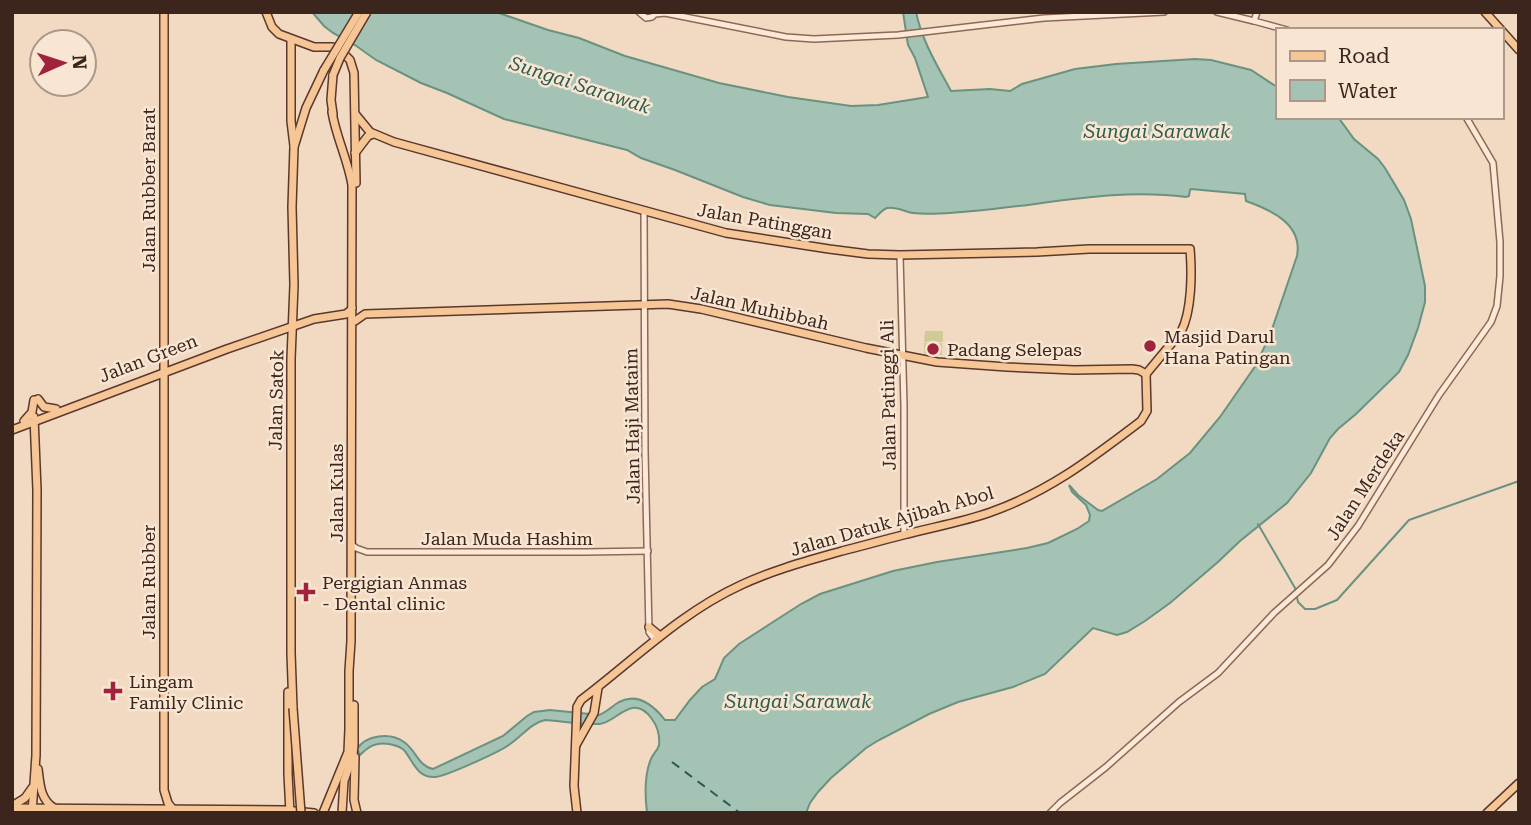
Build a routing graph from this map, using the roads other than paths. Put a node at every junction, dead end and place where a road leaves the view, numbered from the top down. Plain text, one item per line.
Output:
1 (164, 12) edge
2 (266, 12) edge
3 (359, 12) edge
4 (367, 12) edge
5 (639, 12) edge
6 (665, 12) edge
7 (1164, 12) edge
8 (1217, 12) edge
9 (1257, 12) edge
10 (1486, 12) edge
11 (656, 13) edge
12 (1254, 21) junction
13 (1280, 28) edge
14 (1500, 28) edge
15 (1503, 32) edge
16 (291, 38) junction
17 (1519, 50) edge
18 (332, 111) junction
19 (355, 115) junction
20 (1466, 119) edge
21 (373, 134) junction
22 (294, 147) junction
23 (355, 152) junction
24 (356, 184) junction
25 (644, 211) junction
26 (900, 255) junction
27 (645, 304) junction
28 (354, 305) junction
29 (294, 306) junction
30 (365, 314) junction
31 (314, 319) junction
32 (355, 321) junction
33 (293, 323) junction
34 (352, 344) junction
35 (903, 356) junction
36 (163, 371) junction
37 (1146, 374) junction
38 (56, 409) junction
39 (36, 419) junction
40 (24, 421) junction
41 (12, 428) edge
42 (904, 535) junction
43 (351, 545) junction
44 (648, 551) junction
45 (367, 552) junction
46 (351, 562) junction
47 (649, 629) junction
48 (657, 638) junction
49 (351, 642) junction
50 (648, 646) junction
51 (291, 653) junction
52 (598, 688) junction
53 (354, 745) junction
54 (576, 745) junction
55 (36, 755) junction
56 (1519, 783) edge
57 (34, 785) junction
58 (163, 790) junction
59 (12, 807) edge
60 (54, 808) junction
61 (172, 808) junction
62 (155, 809) junction
63 (32, 810) edge
64 (290, 811) edge
65 (301, 813) edge
66 (314, 813) edge
67 (323, 813) edge
68 (342, 813) edge
69 (357, 813) edge
70 (577, 813) edge
71 (1050, 813) edge
72 (1487, 813) edge

1 - 36 main road, Jalan Rubber Barat
2 - 16 main road
3 - 22 main road, Jalan Satok, bridge
4 - 18 main road, Jalan Kulas, bridge
5 - 11 street
6 - 7 street
6 - 11 street
8 - 12 street
9 - 12 street
10 - 14 main road
12 - 13 street
15 - 17 main road
16 - 19 main road, Jalan Kulas
16 - 22 main road, Jalan Satok
18 - 24 main road, Jalan Kulas
18 - 28 main road, Jalan Kulas
19 - 21 main road, Jalan Patinggan
19 - 23 main road, Jalan Kulas
20 - 71 street, Jalan Merdeka
21 - 23 main road
21 - 25 main road, Jalan Patinggan
22 - 29 main road, Jalan Satok
23 - 24 main road, Jalan Kulas
24 - 28 main road, Jalan Kulas
25 - 26 main road, Jalan Patinggan
25 - 27 street, Jalan Haji Mataim
26 - 35 street, Jalan Patinggi Ali
26 - 37 main road, Jalan Patinggan
27 - 30 main road, Jalan Muhibbah
27 - 35 main road, Jalan Muhibbah
27 - 44 street, Jalan Haji Mataim
28 - 30 main road
28 - 31 main road
28 - 32 main road, Jalan Kulas
28 - 34 main road, Jalan Kulas
29 - 31 main road
29 - 33 main road, Jalan Satok
30 - 32 main road
31 - 33 main road
32 - 34 main road, Jalan Kulas
33 - 36 main road, Jalan Green
33 - 51 main road, Jalan Satok
34 - 43 main road, Jalan Kulas
35 - 37 main road, Jalan Muhibbah
35 - 42 street, Jalan Patinggi Ali
36 - 38 main road, Jalan Green
36 - 39 main road, Jalan Green
36 - 58 main road, Jalan Rubber
37 - 42 main road, Jalan Datuk Ajibah Abol
38 - 39 main road, Jalan Green
38 - 40 main road
39 - 40 main road, Jalan Green
39 - 41 main road, Jalan Green
39 - 55 main road
40 - 41 main road, Jalan Green
42 - 48 main road, Jalan Datuk Ajibah Abol
43 - 45 street
43 - 46 main road, Jalan Kulas
44 - 45 street, Jalan Muda Hashim
44 - 47 street, Jalan Haji Mataim
45 - 46 street
46 - 49 main road, Jalan Kulas
47 - 48 main road
47 - 50 main road
48 - 50 main road, Jalan Datuk Ajibah Abol
49 - 53 main road, Jalan Kulas
49 - 67 main road, Jalan Kulas
50 - 52 main road, Jalan Datuk Ajibah Abol
51 - 64 main road, Jalan Satok
51 - 65 main road, Jalan Satok, bridge
52 - 54 main road
52 - 54 main road, Jalan Datuk Ajibah Abol
53 - 68 main road, Jalan Kulas
53 - 69 main road
54 - 70 main road, Jalan Datuk Ajibah Abol
55 - 57 main road
55 - 60 main road
56 - 72 main road
57 - 59 main road
57 - 63 main road
58 - 61 main road, Jalan Rubber
58 - 62 main road, Jalan Rubber
59 - 63 main road
60 - 62 main road
60 - 63 main road
61 - 62 main road
61 - 64 main road
64 - 66 main road

